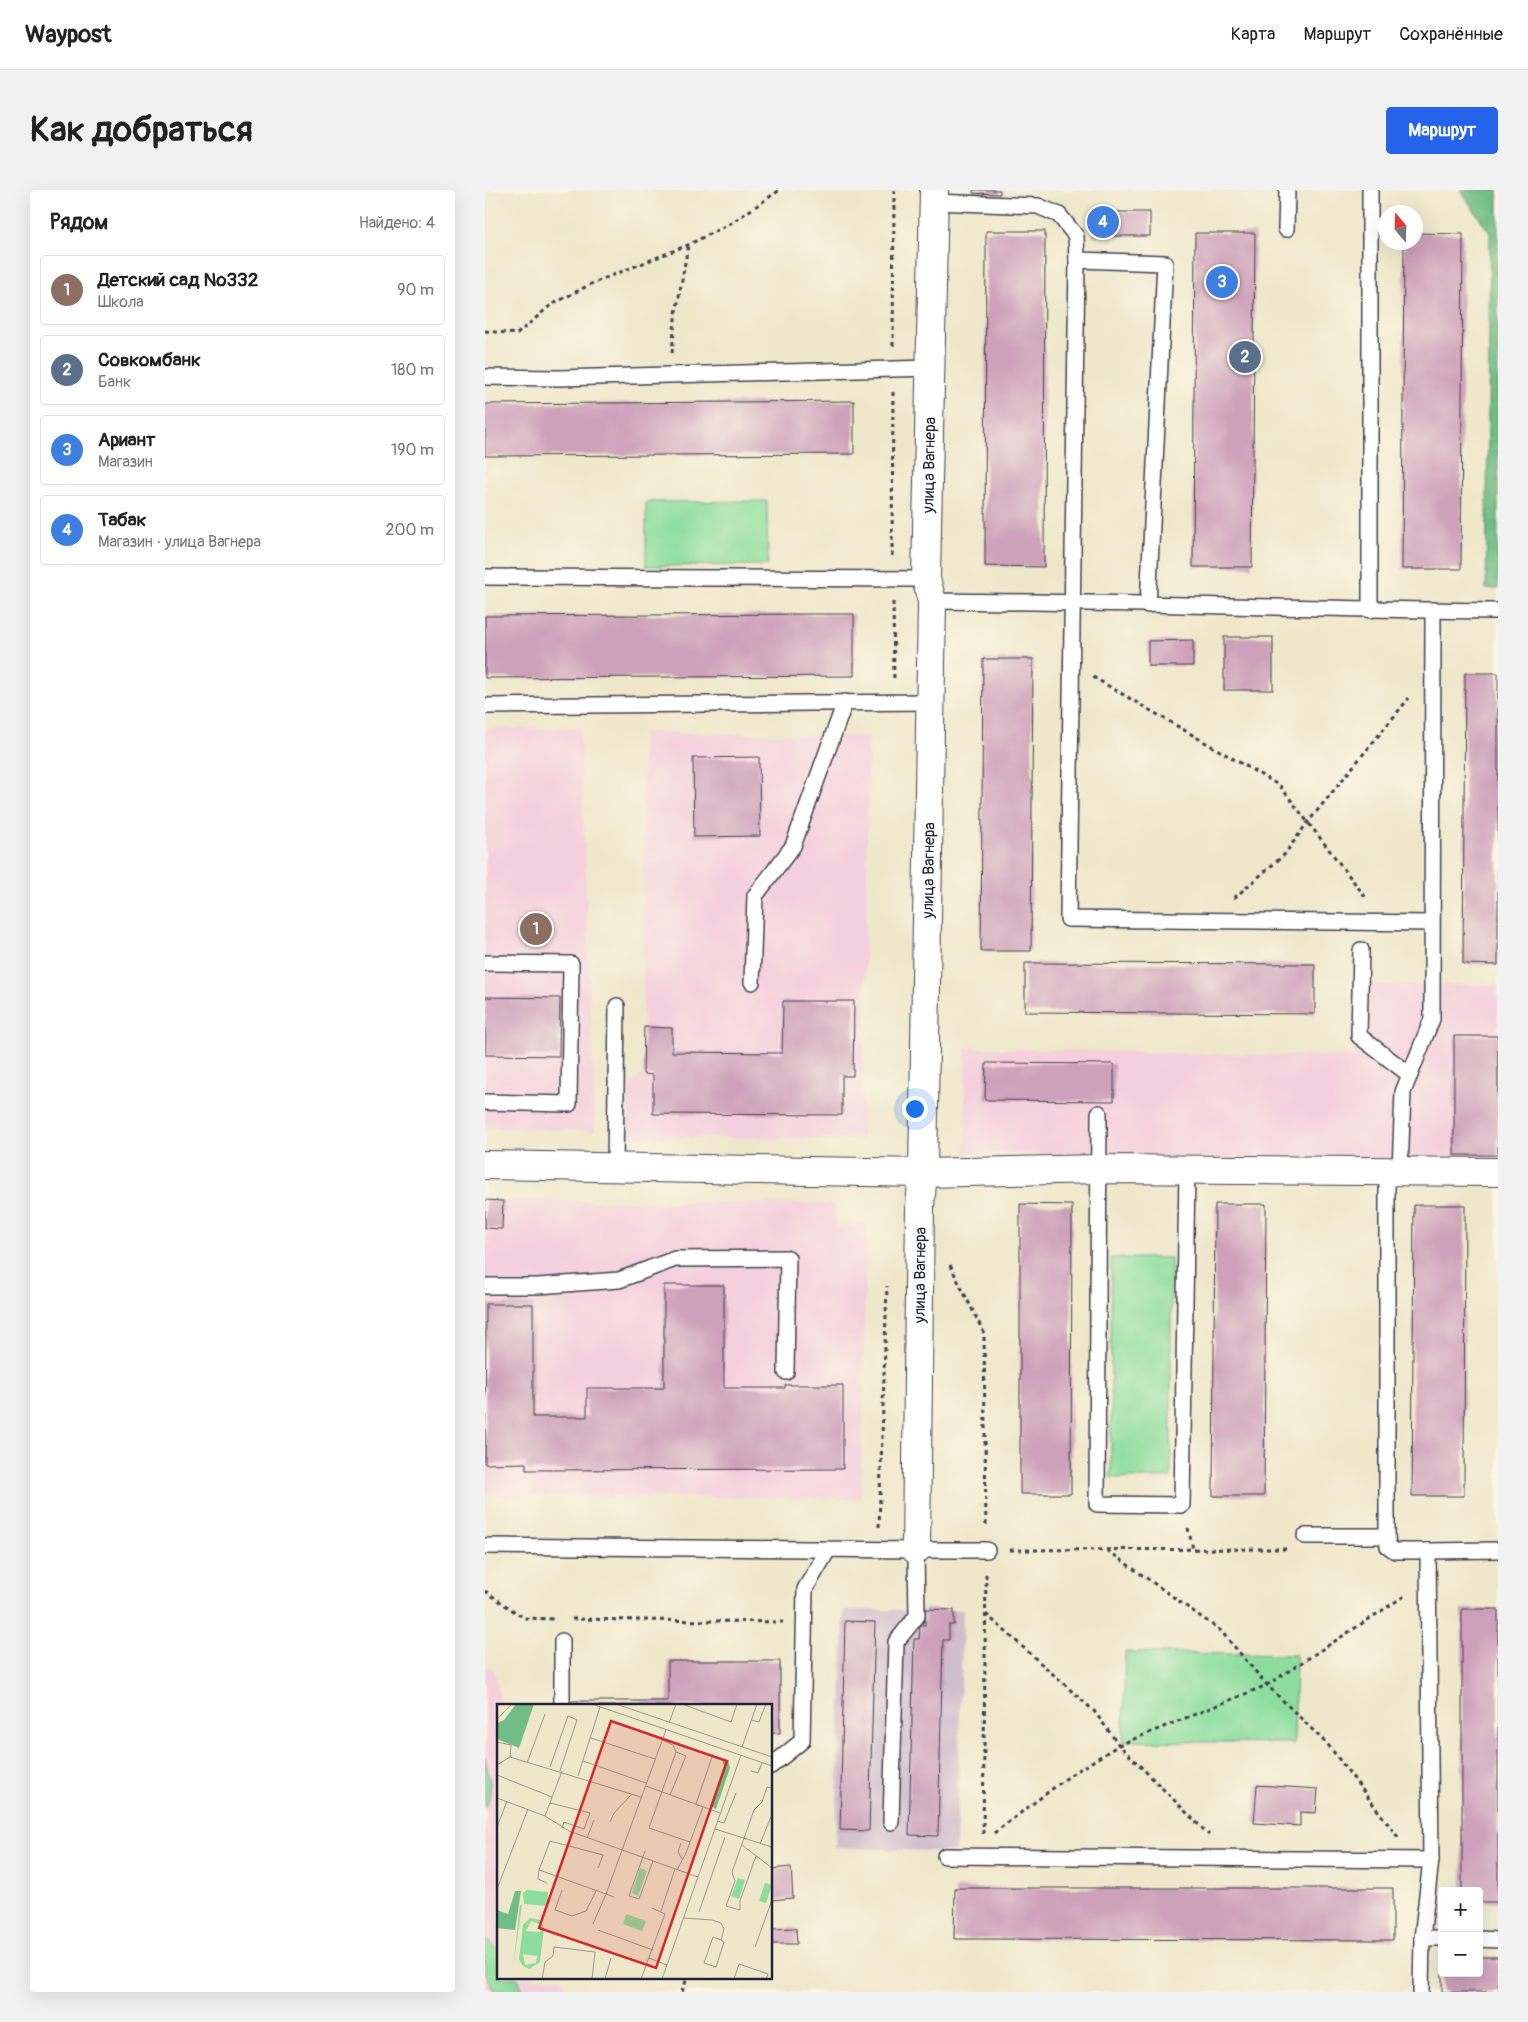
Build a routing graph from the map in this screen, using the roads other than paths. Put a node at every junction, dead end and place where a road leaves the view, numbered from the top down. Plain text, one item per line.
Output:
1 (1287, 190) edge
2 (1370, 190) edge
3 (934, 196) edge
4 (1286, 229) dead end
5 (1077, 260) junction
6 (931, 368) junction
7 (485, 377) edge
8 (485, 577) edge
9 (929, 590) junction
10 (1073, 601) junction
11 (1148, 605) junction
12 (1370, 610) junction
13 (1433, 611) junction
14 (1498, 611) edge
15 (845, 702) junction
16 (930, 702) junction
17 (485, 706) edge
18 (1431, 923) junction
19 (1361, 950) dead end
20 (485, 963) edge
21 (752, 982) dead end
22 (617, 1006) dead end
23 (1410, 1075) junction
24 (485, 1102) edge
25 (1099, 1113) dead end
26 (485, 1165) edge
27 (615, 1168) junction
28 (1099, 1169) junction
29 (1187, 1169) junction
30 (1393, 1170) junction
31 (1498, 1172) edge
32 (923, 1173) junction
33 (485, 1286) edge
34 (786, 1372) dead end
35 (1305, 1536) road end
36 (1387, 1536) junction
37 (485, 1546) edge
38 (828, 1550) junction
39 (916, 1550) junction
40 (987, 1550) road end
41 (1498, 1550) edge
42 (1428, 1551) junction
43 (562, 1641) dead end
44 (561, 1704) edge
45 (773, 1764) edge
46 (891, 1822) dead end
47 (945, 1856) dead end
48 (1431, 1860) junction
49 (1422, 1938) junction
50 (1438, 1938) edge
51 (1483, 1939) edge
52 (1498, 1940) edge
53 (1421, 1992) edge

1 - 4 lane
2 - 12 lane
3 - 5 lane
3 - 6 street, улица Вагнера
5 - 10 lane
5 - 11 lane
6 - 7 lane
6 - 9 street, улица Вагнера
8 - 9 lane
9 - 10 lane
9 - 16 street, улица Вагнера
10 - 11 lane
10 - 18 lane
11 - 12 lane
12 - 13 lane
13 - 14 lane
13 - 18 lane
15 - 16 lane
15 - 17 lane
15 - 21 lane
16 - 32 street, улица Вагнера
18 - 23 lane
19 - 23 lane
20 - 24 lane
22 - 27 lane
23 - 30 lane
25 - 28 lane
26 - 27 street
27 - 32 street
28 - 29 street
28 - 29 lane
28 - 32 street
29 - 30 street
30 - 31 street
30 - 36 lane
32 - 39 street, улица Вагнера
33 - 34 lane
35 - 36 lane
36 - 42 lane
37 - 38 lane
38 - 39 lane
38 - 45 lane
39 - 40 lane
39 - 46 lane
41 - 42 lane
42 - 48 lane
43 - 44 lane
47 - 48 lane
48 - 49 lane
49 - 50 lane
49 - 53 lane
51 - 52 lane

